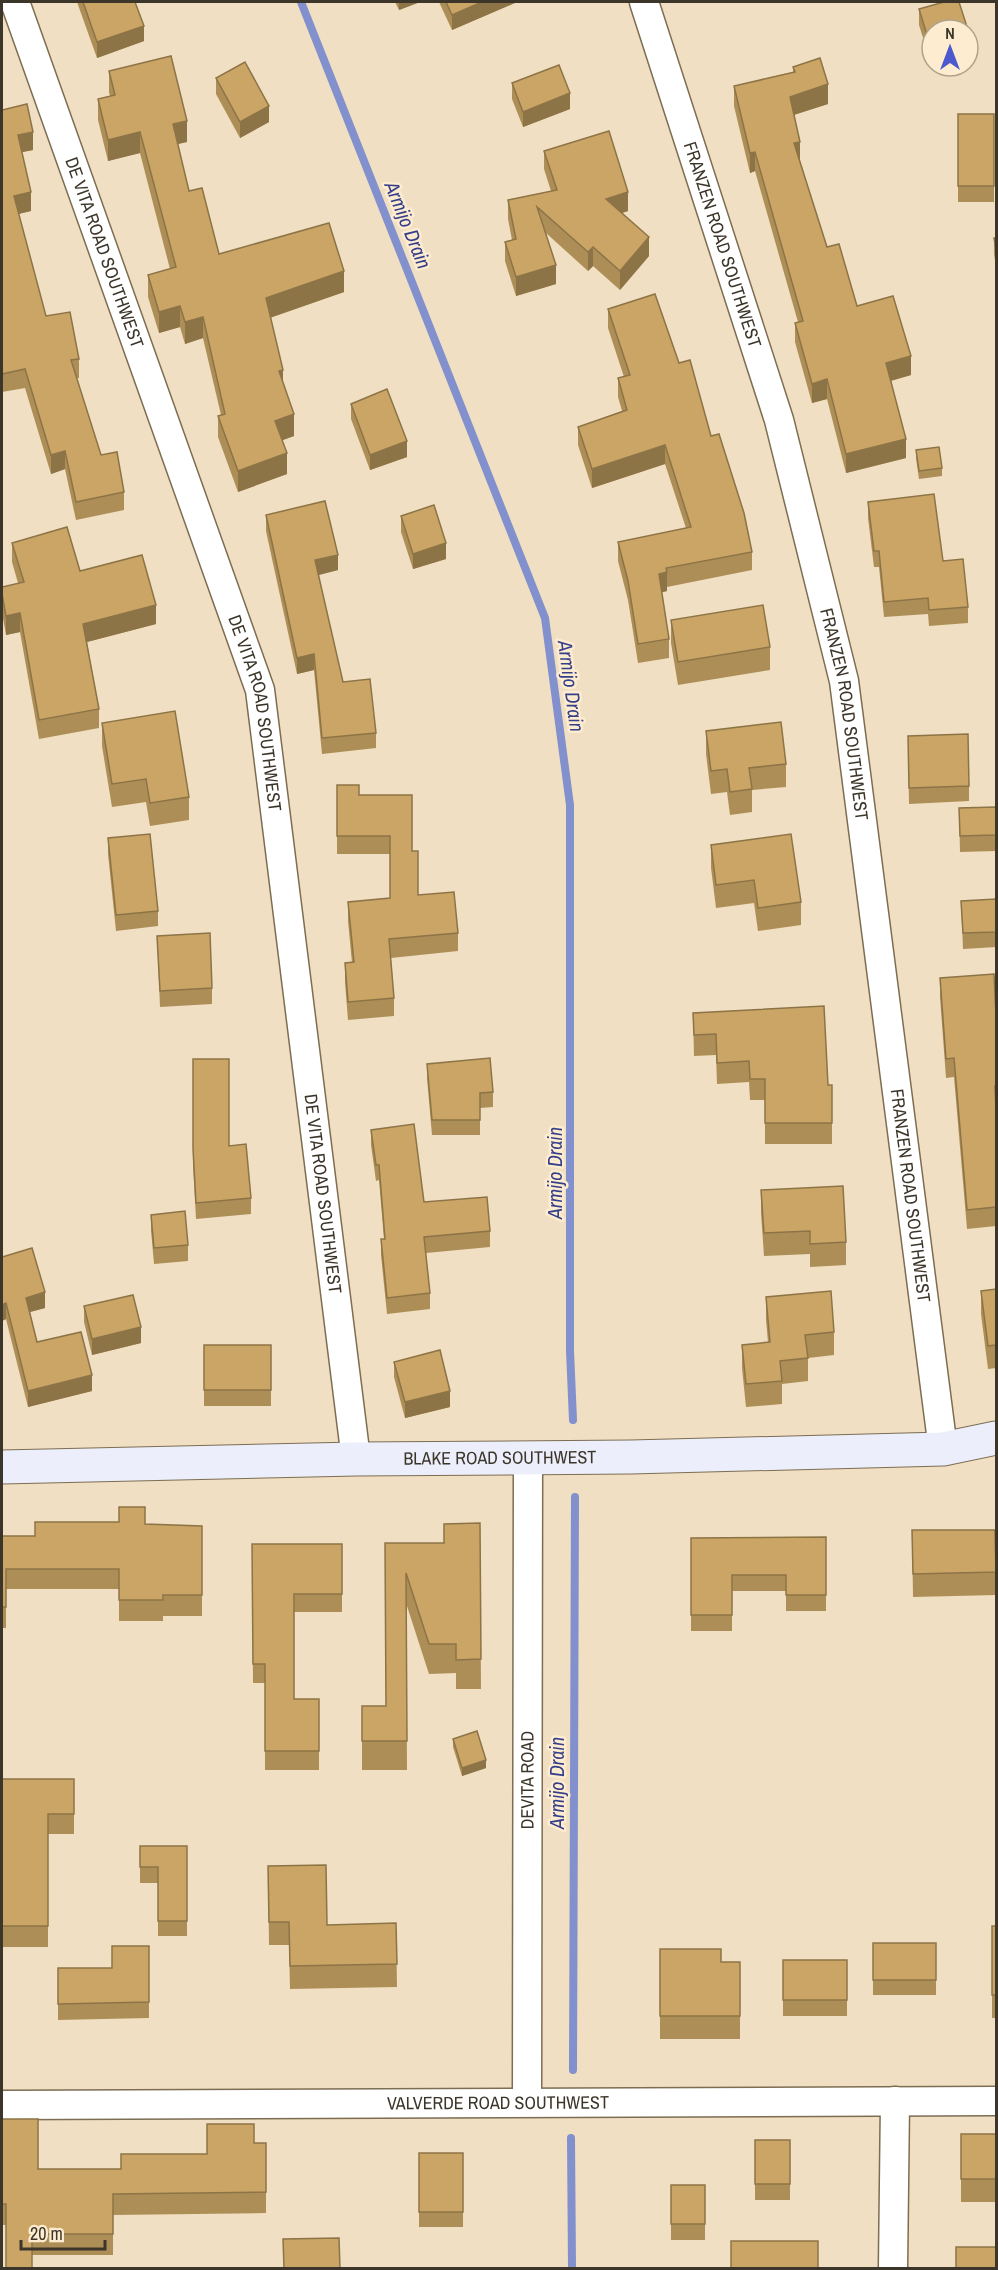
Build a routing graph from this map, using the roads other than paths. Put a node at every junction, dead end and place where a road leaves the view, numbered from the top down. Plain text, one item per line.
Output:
1 (15, 2) edge
2 (644, 2) edge
3 (996, 1438) edge
4 (943, 1449) junction
5 (528, 1458) junction
6 (356, 1459) junction
7 (2, 1467) edge
8 (895, 2101) junction
9 (996, 2101) edge
10 (527, 2102) junction
11 (2, 2105) edge
12 (893, 2268) edge

1 - 6 street, DE VITA ROAD SOUTHWEST
2 - 4 street, FRANZEN ROAD SOUTHWEST
3 - 4 street, BLAKE ROAD SOUTHWEST
4 - 5 street, BLAKE ROAD SOUTHWEST
5 - 6 street, BLAKE ROAD SOUTHWEST
5 - 10 street, DEVITA ROAD
6 - 7 street, BLAKE ROAD SOUTHWEST
8 - 9 street, VALVERDE ROAD SOUTHWEST
8 - 10 street, VALVERDE ROAD SOUTHWEST
8 - 12 street
10 - 11 street, VALVERDE ROAD SOUTHWEST

